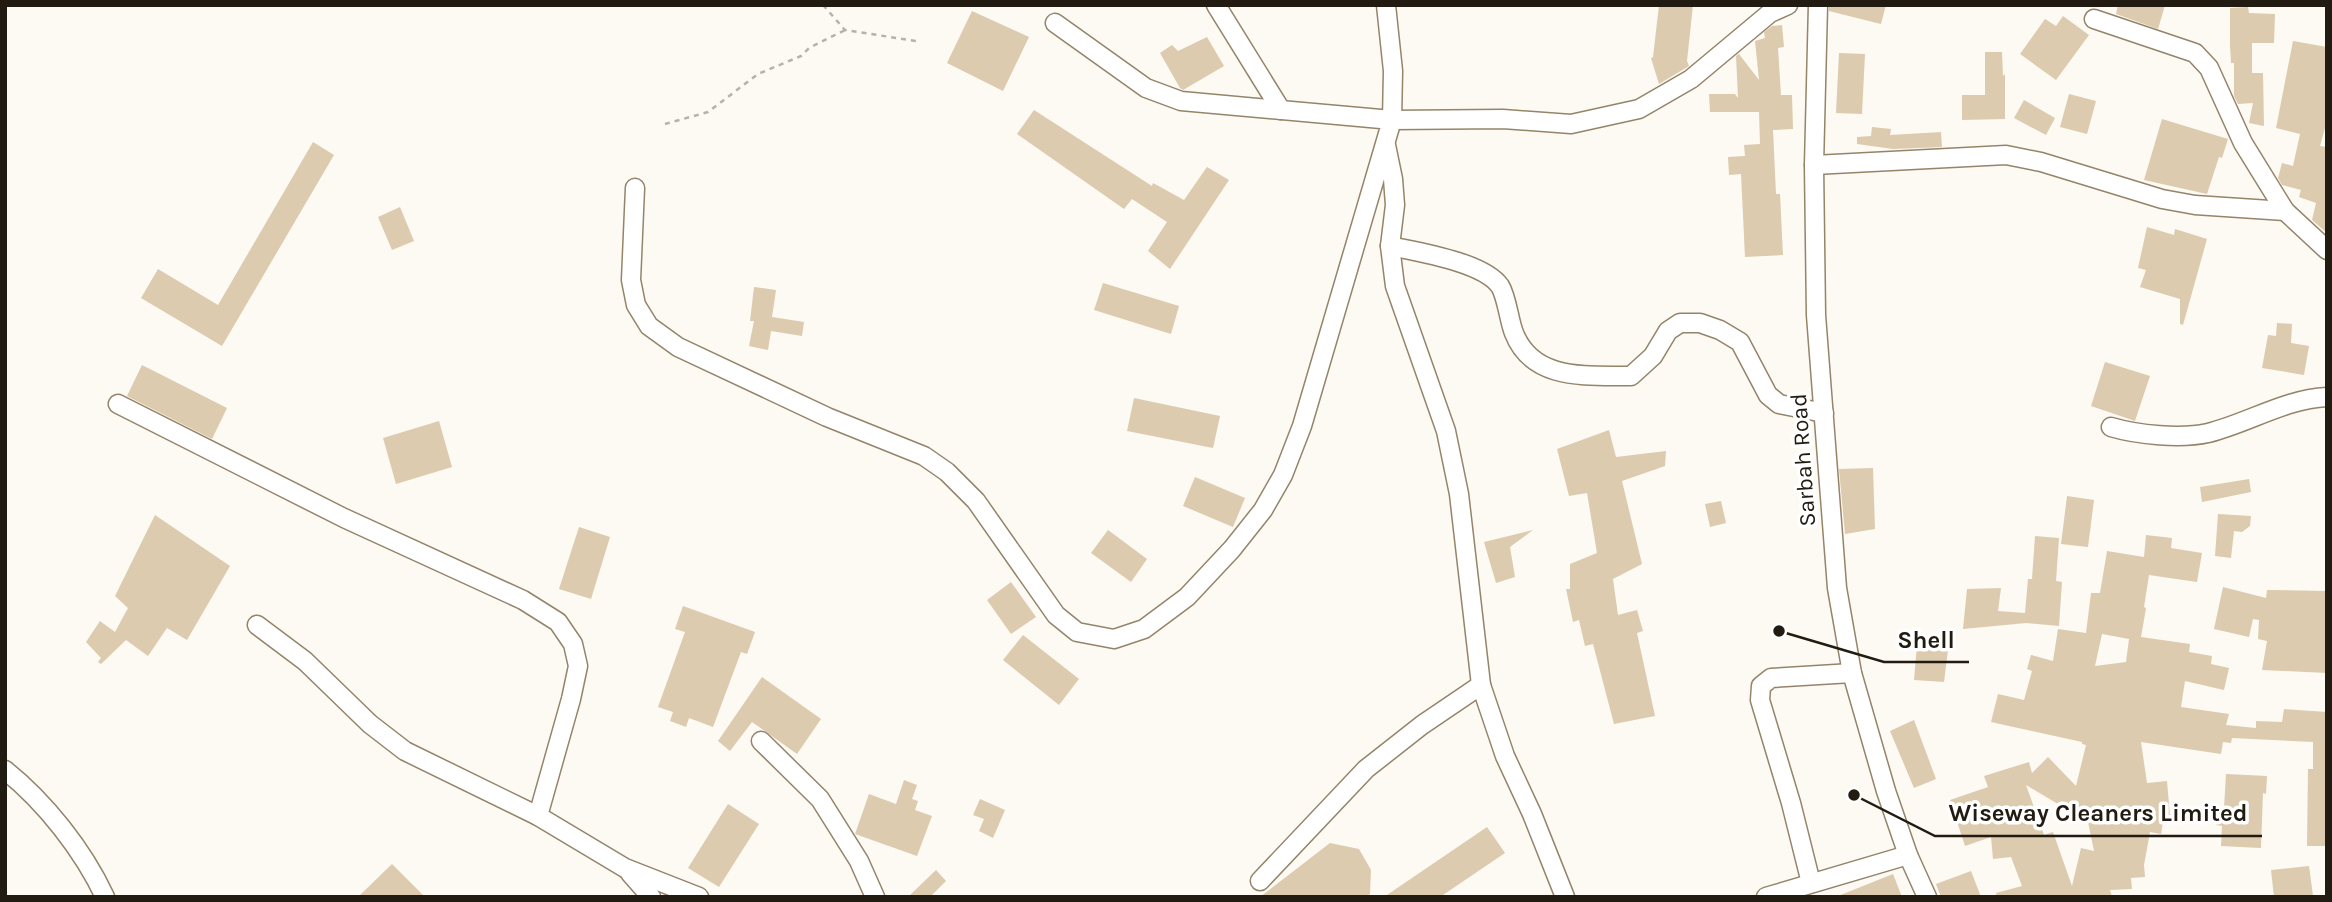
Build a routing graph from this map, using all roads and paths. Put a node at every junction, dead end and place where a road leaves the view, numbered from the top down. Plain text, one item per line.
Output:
1 (823, 5) edge
2 (1216, 5) edge
3 (1387, 5) edge
4 (1788, 5) edge
5 (1818, 5) edge
6 (2094, 19) dead end
7 (1055, 23) dead end
8 (845, 30) junction
9 (916, 41) dead end
10 (1281, 110) junction
11 (1392, 120) junction
12 (665, 124) dead end
13 (1386, 144) junction
14 (1814, 164) junction
15 (635, 187) dead end
16 (2285, 211) junction
17 (1390, 246) junction
18 (2327, 250) edge
19 (2327, 397) edge
20 (118, 404) dead end
21 (1824, 413) junction
22 (2111, 427) dead end
23 (257, 625) dead end
24 (1852, 673) junction
25 (1481, 685) junction
26 (761, 741) dead end
27 (5, 770) edge
28 (538, 816) junction
29 (1908, 855) junction
30 (625, 868) junction
31 (1260, 881) dead end
32 (1811, 883) junction
33 (105, 897) edge
34 (651, 897) edge
35 (699, 897) edge
36 (875, 897) edge
37 (1565, 897) edge
38 (1766, 897) edge
39 (1927, 897) edge

1 - 8 path
2 - 10 street
3 - 11 street
4 - 11 street
5 - 14 street, Sarbah Road
6 - 16 street
7 - 10 street
8 - 9 path
8 - 12 path
10 - 11 street
11 - 13 street
13 - 15 street
13 - 17 street
14 - 16 street
14 - 21 street, Sarbah Road
16 - 18 street
17 - 21 street
17 - 25 street
19 - 22 street
20 - 28 street
21 - 24 street, Sarbah Road
23 - 28 street
24 - 29 street, Sarbah Road
24 - 32 street
25 - 31 street
25 - 37 street
26 - 36 street
27 - 33 street
28 - 30 street
29 - 32 street
29 - 39 street, Sarbah Road
30 - 34 street
30 - 35 street
32 - 38 street

